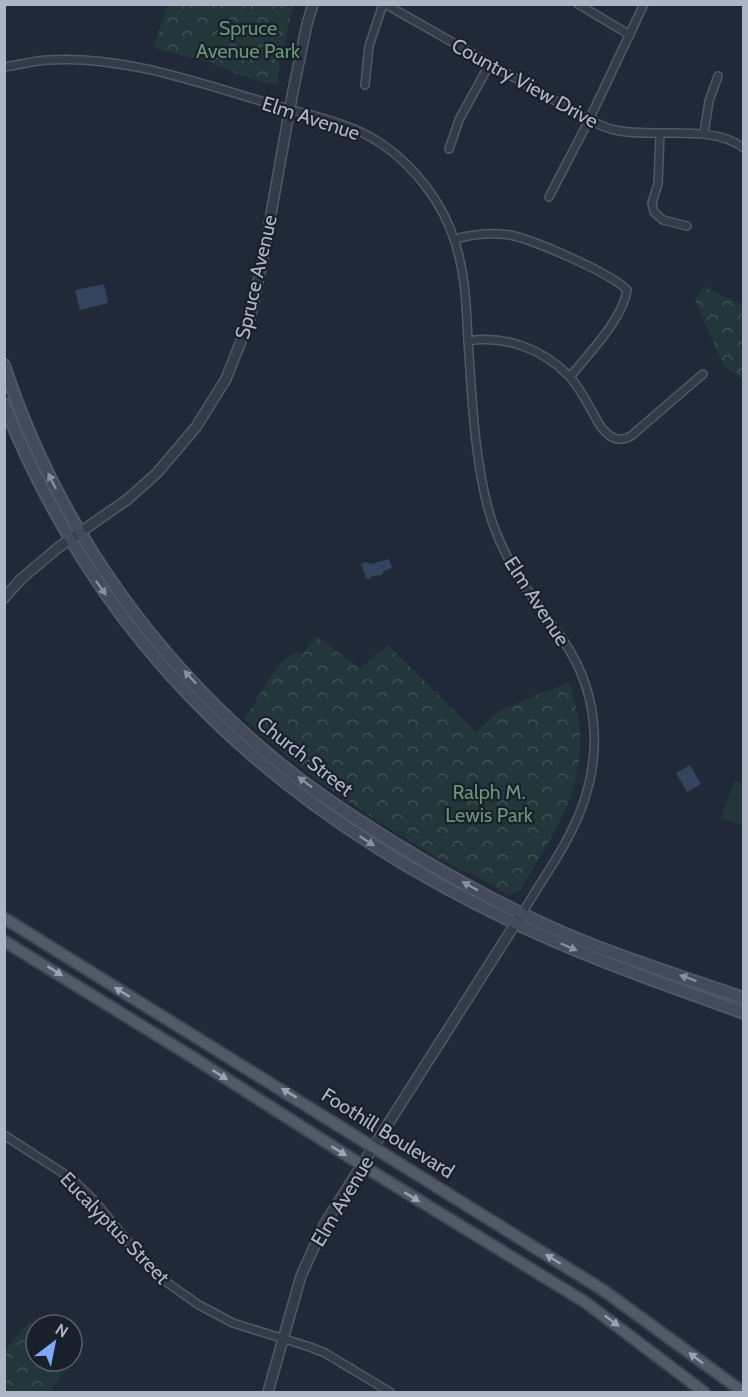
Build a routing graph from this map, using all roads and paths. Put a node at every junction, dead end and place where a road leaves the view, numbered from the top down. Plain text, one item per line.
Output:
1 (313, 4) edge
2 (384, 4) edge
3 (578, 4) edge
4 (644, 4) edge
5 (630, 36) junction
6 (489, 65) junction
7 (4, 68) edge
8 (718, 76) dead end
9 (365, 85) dead end
10 (290, 109) junction
11 (589, 120) junction
12 (704, 133) junction
13 (660, 134) junction
14 (744, 148) edge
15 (449, 149) dead end
16 (549, 197) dead end
17 (687, 226) dead end
18 (455, 239) junction
19 (468, 340) junction
20 (4, 364) edge
21 (703, 374) dead end
22 (570, 377) junction
23 (4, 404) edge
24 (80, 532) junction
25 (70, 538) junction
26 (4, 598) edge
27 (231, 719) junction
28 (222, 728) junction
29 (4, 918) edge
30 (519, 918) junction
31 (4, 941) edge
32 (744, 998) edge
33 (744, 1013) edge
34 (4, 1135) edge
35 (374, 1146) junction
36 (362, 1166) junction
37 (283, 1339) junction
38 (268, 1392) edge
39 (390, 1392) edge
40 (704, 1392) edge
41 (743, 1392) edge

1 - 10 street, Spruce Avenue
2 - 6 street, Country View Drive
2 - 9 street
3 - 5 street
4 - 5 street
5 - 11 street
6 - 11 street, Country View Drive
6 - 15 street
7 - 10 street, Elm Avenue
8 - 12 street
10 - 18 street, Elm Avenue
10 - 24 street, Spruce Avenue
11 - 13 street, Country View Drive
11 - 16 street
12 - 13 street, Country View Drive
12 - 14 street, Country View Drive
13 - 17 street
18 - 19 street, Elm Avenue
18 - 22 street
19 - 22 street
19 - 30 street, Elm Avenue
24 -> 20 main road, Church Street
21 - 22 street
23 - 25 main road, Church Street
24 - 25 street, Spruce Avenue
27 -> 24 main road, Church Street
25 - 26 street, Spruce Avenue
25 -> 28 main road, Church Street
27 - 28 main road
30 -> 27 main road, Church Street
28 -> 30 main road, Church Street
35 -> 29 main road, Foothill Boulevard
32 -> 30 main road, Church Street
30 -> 33 main road, Church Street
30 - 35 street, Elm Avenue
31 -> 36 main road, Foothill Boulevard
34 - 37 street, Eucalyptus Street
35 - 36 street, Elm Avenue
41 -> 35 main road, Foothill Boulevard
36 - 37 street, Elm Avenue
36 -> 40 main road, Foothill Boulevard
37 - 38 street, Elm Avenue
37 - 39 street, Eucalyptus Street

